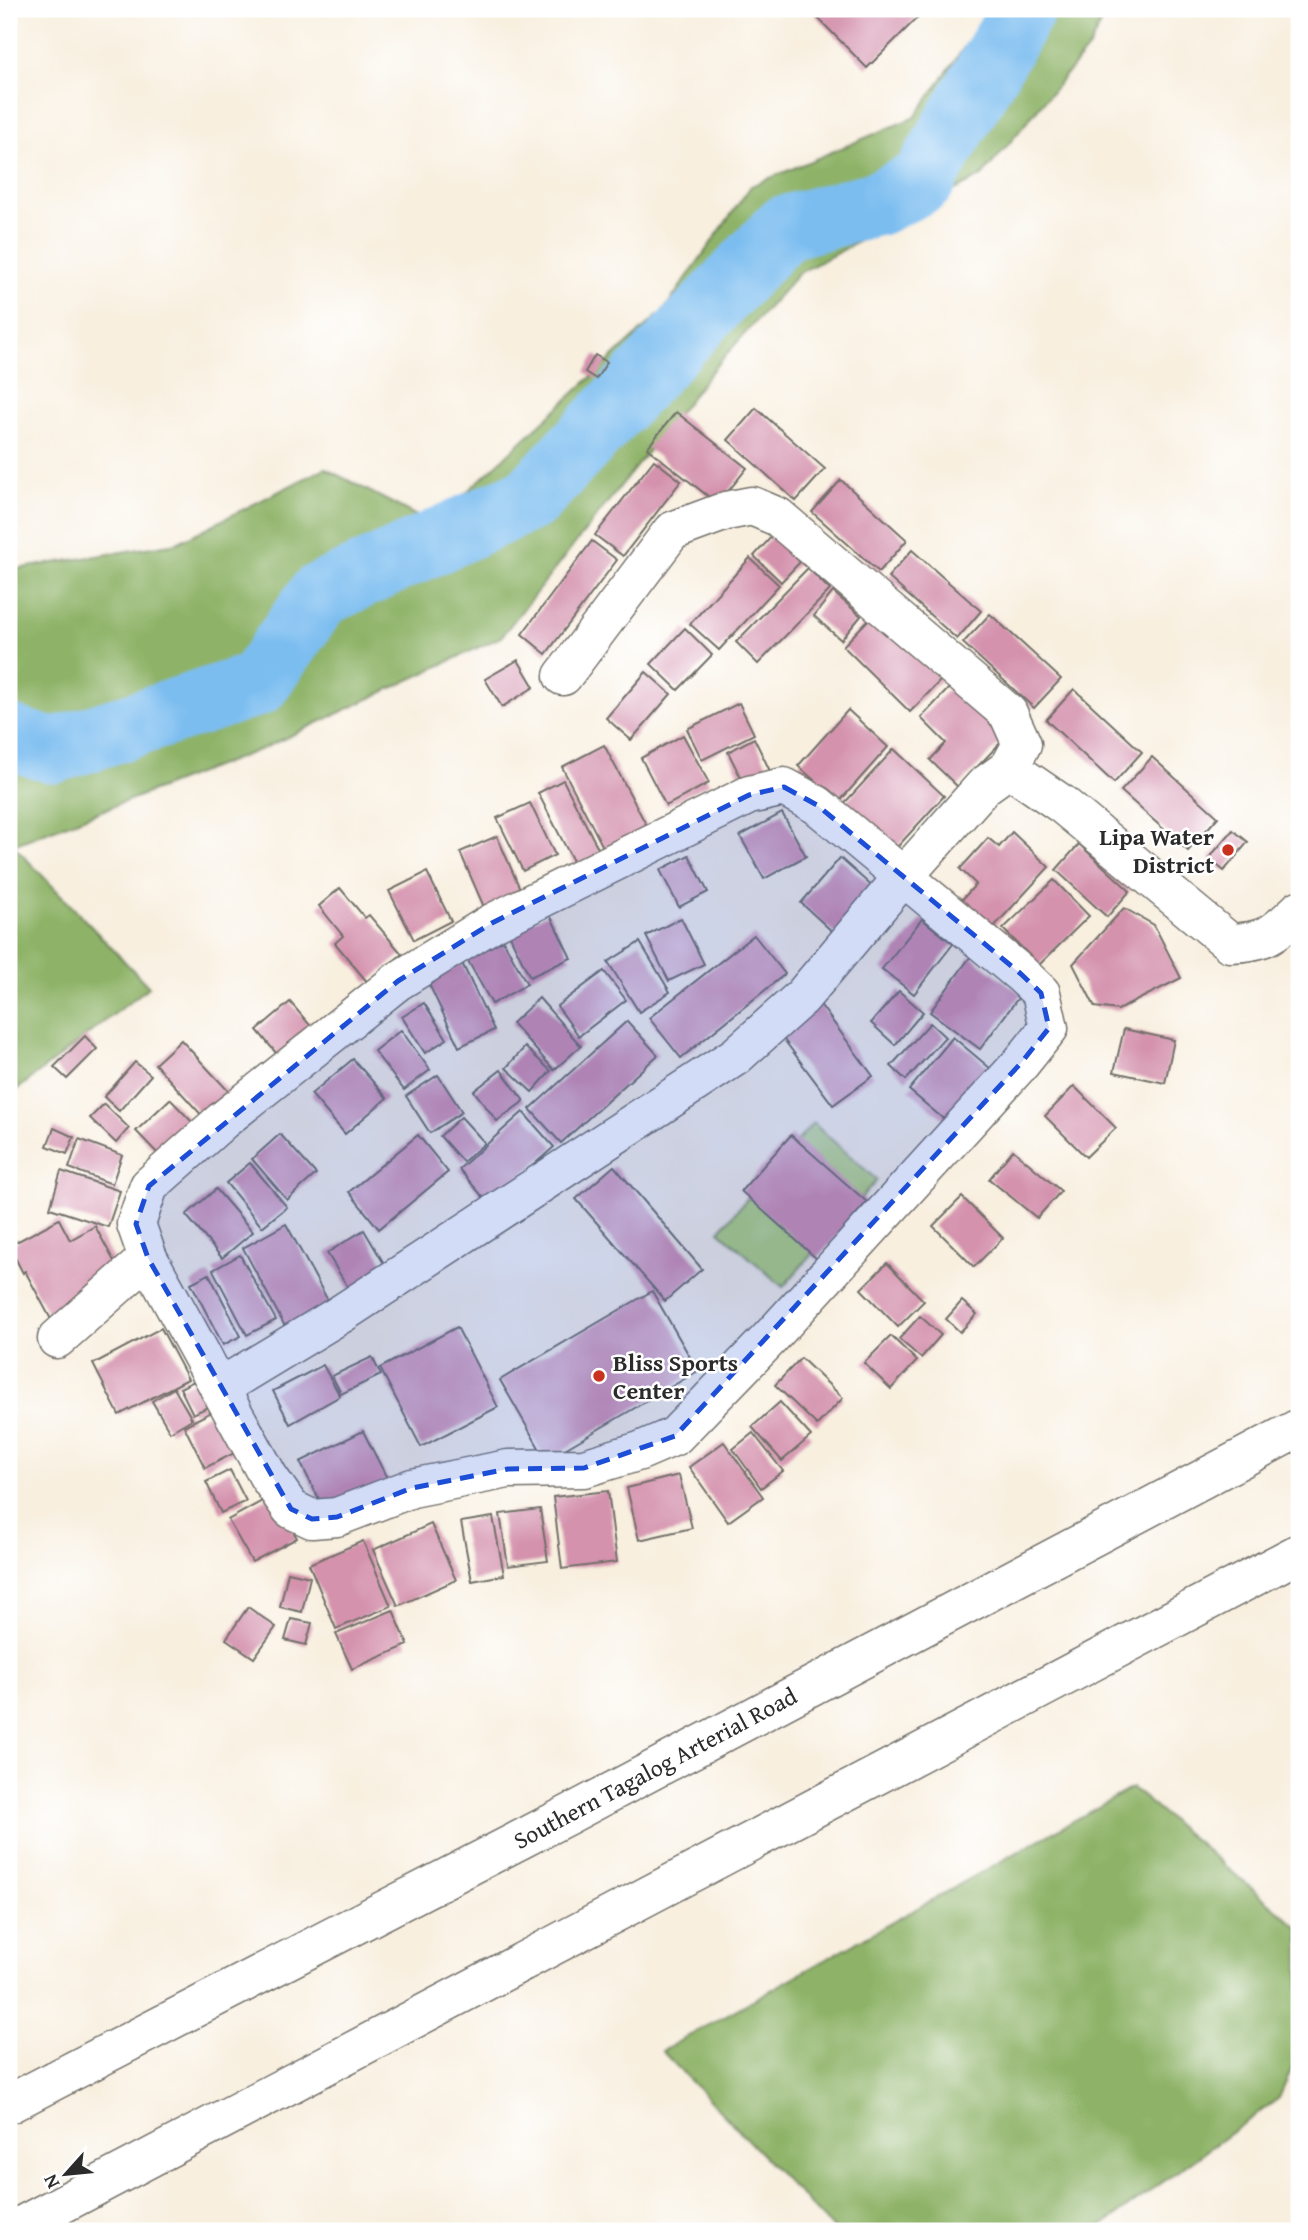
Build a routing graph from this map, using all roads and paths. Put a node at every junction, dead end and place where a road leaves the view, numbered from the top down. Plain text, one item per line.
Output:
1 (563, 676) dead end
2 (1009, 768) junction
3 (903, 877) junction
4 (1299, 910) edge
5 (148, 1258) junction
6 (57, 1339) dead end
7 (219, 1388) junction
8 (1299, 1428) edge
9 (1299, 1553) edge
10 (9, 2104) edge
11 (11, 2231) edge

1 - 2 main road
2 - 3 main road
2 - 4 main road
3 - 5 main road
3 - 7 main road
3 - 7 main road
5 - 6 main road
5 - 7 main road
8 - 10 main road, Southern Tagalog Arterial Road
9 - 11 main road

